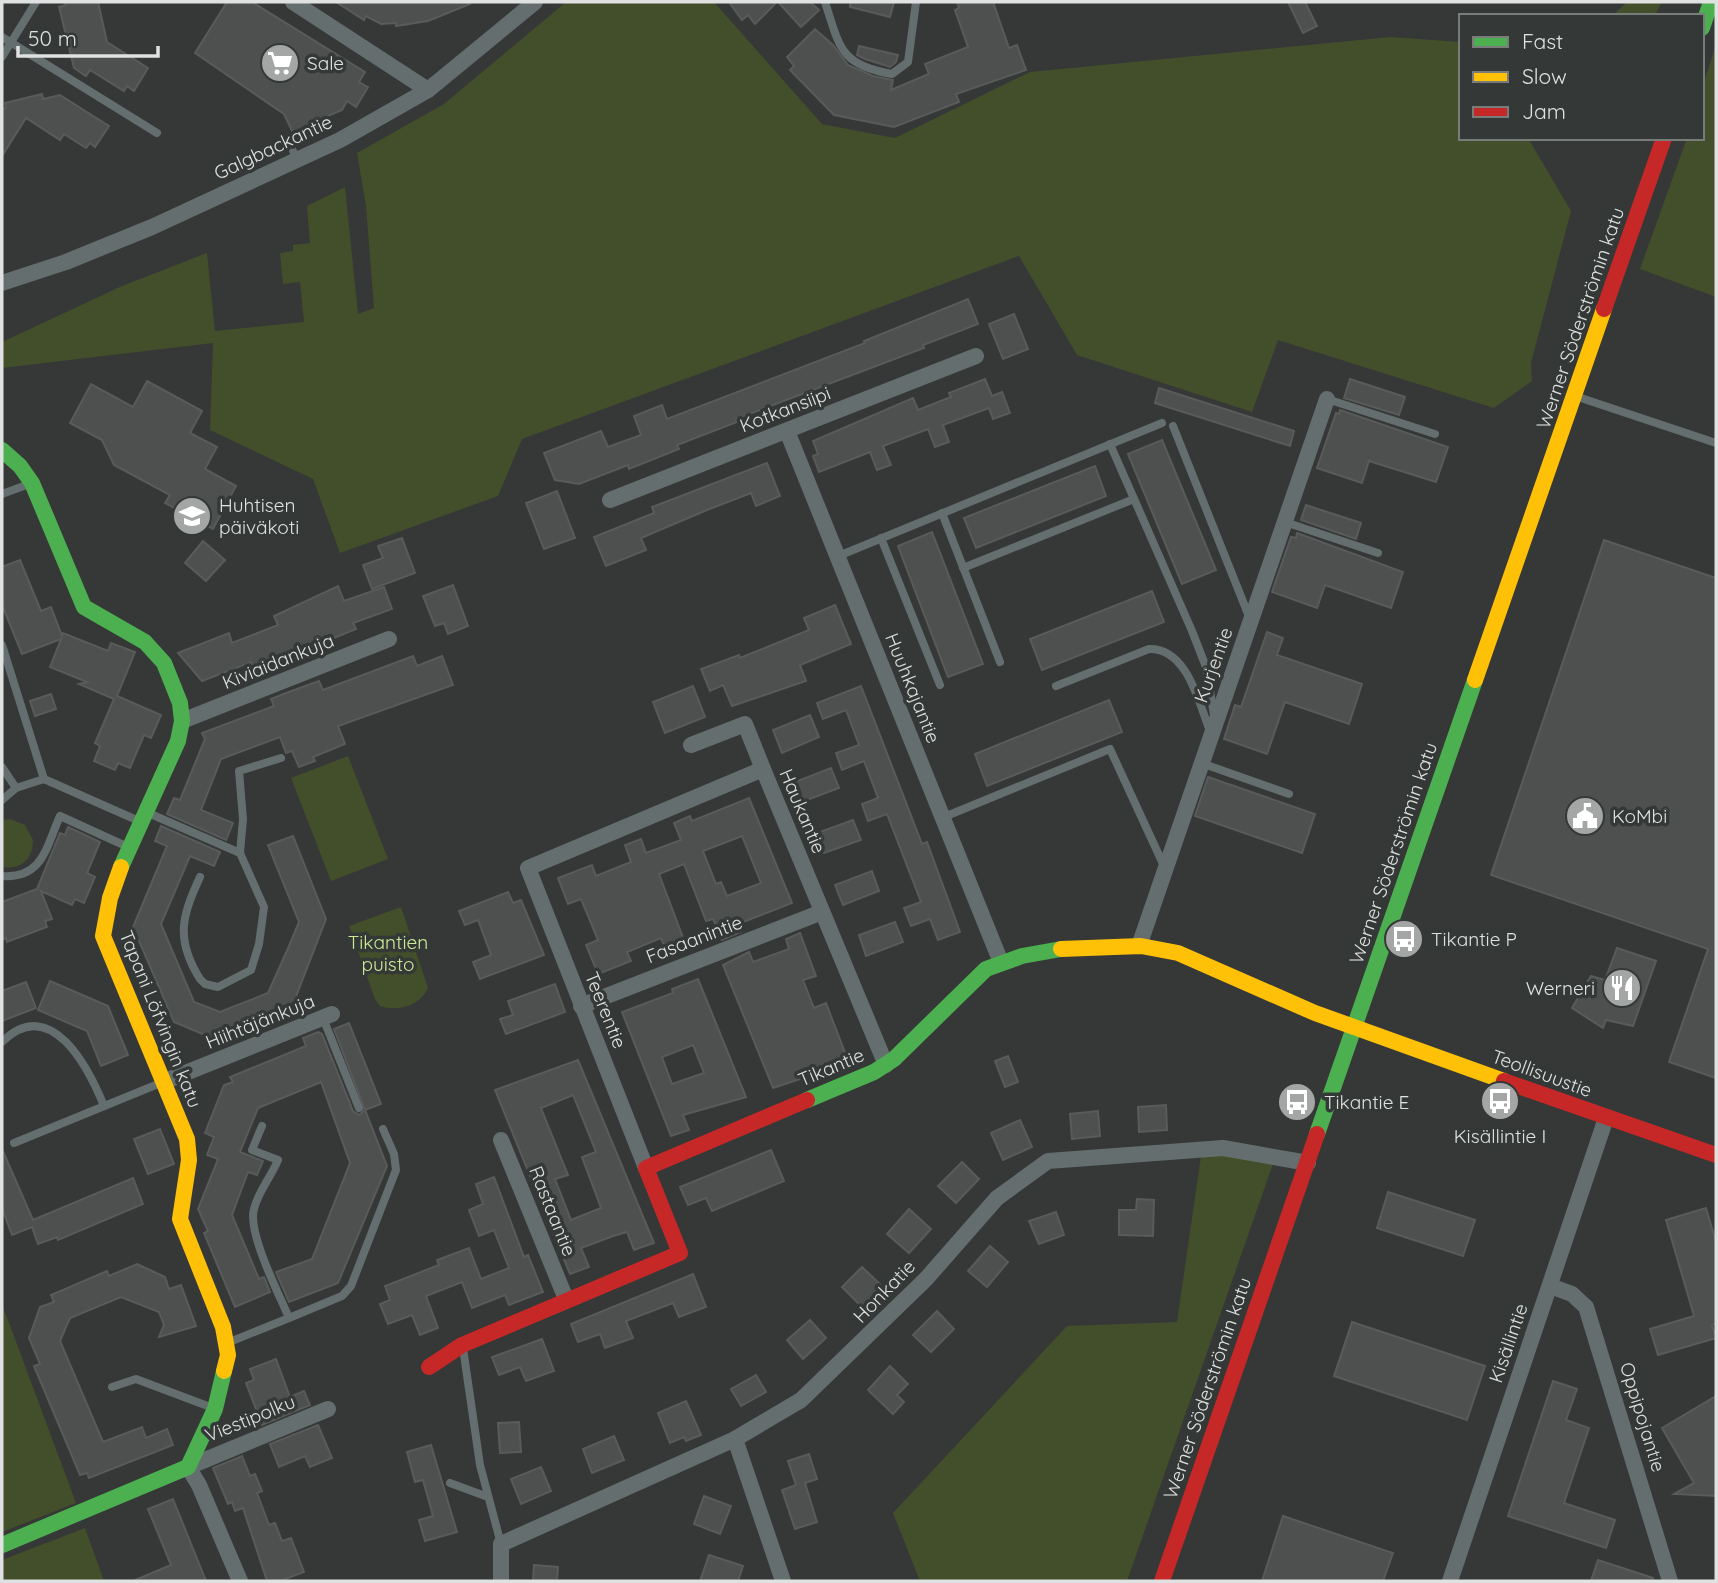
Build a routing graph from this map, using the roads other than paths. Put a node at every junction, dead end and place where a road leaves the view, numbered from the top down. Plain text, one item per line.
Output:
1 (36, 2) edge
2 (293, 2) edge
3 (825, 2) edge
4 (916, 2) edge
5 (1712, 2) edge
6 (526, 5) edge
7 (1704, 23) edge
8 (2, 37) edge
9 (10, 45) junction
10 (2, 57) edge
11 (428, 90) junction
12 (157, 133) dead end
13 (1663, 140) edge
14 (289, 142) dead end
15 (297, 160) junction
16 (2, 283) edge
17 (975, 356) dead end
18 (1575, 396) junction
19 (1327, 399) joint
20 (1162, 423) dead end
21 (1173, 426) dead end
22 (788, 431) junction
23 (1435, 434) dead end
24 (1716, 443) edge
25 (1110, 444) junction
26 (2, 450) edge
27 (32, 483) junction
28 (2, 494) edge
29 (1135, 499) junction
30 (610, 500) dead end
31 (942, 513) junction
32 (1286, 522) junction
33 (881, 538) junction
34 (1378, 553) dead end
35 (836, 557) junction
36 (963, 568) junction
37 (1251, 622) junction
38 (389, 639) dead end
39 (2, 645) edge
40 (1000, 662) dead end
41 (940, 685) dead end
42 (1056, 686) dead end
43 (182, 722) junction
44 (1212, 729) junction
45 (691, 746) dead end
46 (281, 758) dead end
47 (1201, 763) junction
48 (2, 767) edge
49 (764, 769) junction
50 (44, 779) junction
51 (16, 788) junction
52 (1289, 794) dead end
53 (2, 800) edge
54 (144, 817) junction
55 (944, 817) junction
56 (131, 848) junction
57 (240, 853) junction
58 (528, 868) joint
59 (1166, 869) junction
60 (2, 876) edge
61 (200, 877) dead end
62 (821, 912) junction
63 (1139, 946) junction
64 (1000, 960) junction
65 (581, 1006) junction
66 (328, 1016) joint
67 (1355, 1028) junction
68 (2, 1042) edge
69 (886, 1065) junction
70 (163, 1082) junction
71 (104, 1106) junction
72 (359, 1108) dead end
73 (1606, 1118) junction
74 (262, 1126) dead end
75 (383, 1129) dead end
76 (501, 1140) dead end
77 (14, 1143) dead end
78 (1716, 1155) edge
79 (1308, 1163) junction
80 (646, 1168) junction
81 (1550, 1286) junction
82 (565, 1299) junction
83 (289, 1318) junction
84 (227, 1343) junction
85 (462, 1345) junction
86 (429, 1367) dead end
87 (112, 1387) dead end
88 (215, 1409) junction
89 (328, 1409) dead end
90 (734, 1439) junction
91 (188, 1466) junction
92 (450, 1483) dead end
93 (488, 1497) junction
94 (501, 1544) junction
95 (2, 1545) edge
96 (240, 1581) edge
97 (501, 1581) edge
98 (783, 1581) edge
99 (1162, 1581) edge
100 (1450, 1581) edge
101 (1670, 1581) edge

1 - 9 lane
2 - 11 street
3 - 4 lane
5 - 7 street
6 - 11 street, Galgbackantie
8 - 9 lane
9 - 10 lane
9 - 12 lane
11 - 15 street, Galgbackantie
13 - 18 street, Werner Söderströmin katu
14 - 15 lane
15 - 16 street, Galgbackantie
17 - 22 street, Kotkansiipi
18 - 24 lane
18 - 67 street, Werner Söderströmin katu
19 - 23 lane
19 - 32 street, Kurjentie
20 - 25 lane
21 - 37 lane
22 - 30 street, Kotkansiipi
22 - 35 street, Huuhkajantie
25 - 29 lane
25 - 31 lane
26 - 27 street
27 - 28 lane
27 - 43 street
29 - 36 lane
29 - 44 lane
31 - 33 lane
31 - 36 lane
32 - 34 lane
32 - 37 street, Kurjentie
33 - 35 lane
33 - 41 lane
35 - 55 street, Huuhkajantie
36 - 40 lane
37 - 44 street, Kurjentie
38 - 43 street, Kiviaidankuja
39 - 50 lane
42 - 44 lane
43 - 54 street, Tapani Löfvingin katu
44 - 47 street, Kurjentie
45 - 49 street
46 - 57 lane
47 - 52 lane
47 - 59 street, Kurjentie
48 - 51 lane
49 - 58 street, Haukantie
49 - 62 street, Haukantie
50 - 51 lane
50 - 54 lane
51 - 53 lane
54 - 56 street, Tapani Löfvingin katu
54 - 57 lane
55 - 59 lane
55 - 64 street, Huuhkajantie
56 - 60 lane
56 - 70 street, Tapani Löfvingin katu
57 - 61 lane
58 - 65 street, Teerentie
59 - 63 street, Kurjentie
62 - 65 street, Fasaanintie
62 - 69 street, Haukantie
63 - 64 street, Tikantie
63 - 67 street, Tikantie
64 - 69 street, Tikantie
65 - 80 street, Teerentie
66 - 70 street, Hiihtäjänkuja
66 - 72 lane
67 - 73 street, Teollisuustie
67 - 79 street, Werner Söderströmin katu
68 - 71 lane
69 - 80 street, Tikantie
70 - 71 lane
70 - 84 street, Tapani Löfvingin katu
71 - 77 lane
73 - 78 street, Teollisuustie
73 - 81 street, Kisällintie
74 - 83 lane
75 - 83 lane
76 - 82 street, Rastaantie
79 - 90 street, Honkatie
79 - 99 street, Werner Söderströmin katu
80 - 82 street
81 - 100 street, Kisällintie
81 - 101 street, Oppipojantie
82 - 85 street
83 - 84 lane
84 - 88 street, Tapani Löfvingin katu
85 - 86 street
85 - 93 lane
87 - 88 lane
88 - 91 street, Tapani Löfvingin katu
89 - 91 street, Viestipolku
90 - 94 street, Honkatie
90 - 98 street
91 - 95 street
91 - 96 street
92 - 93 lane
93 - 94 lane
94 - 97 street

